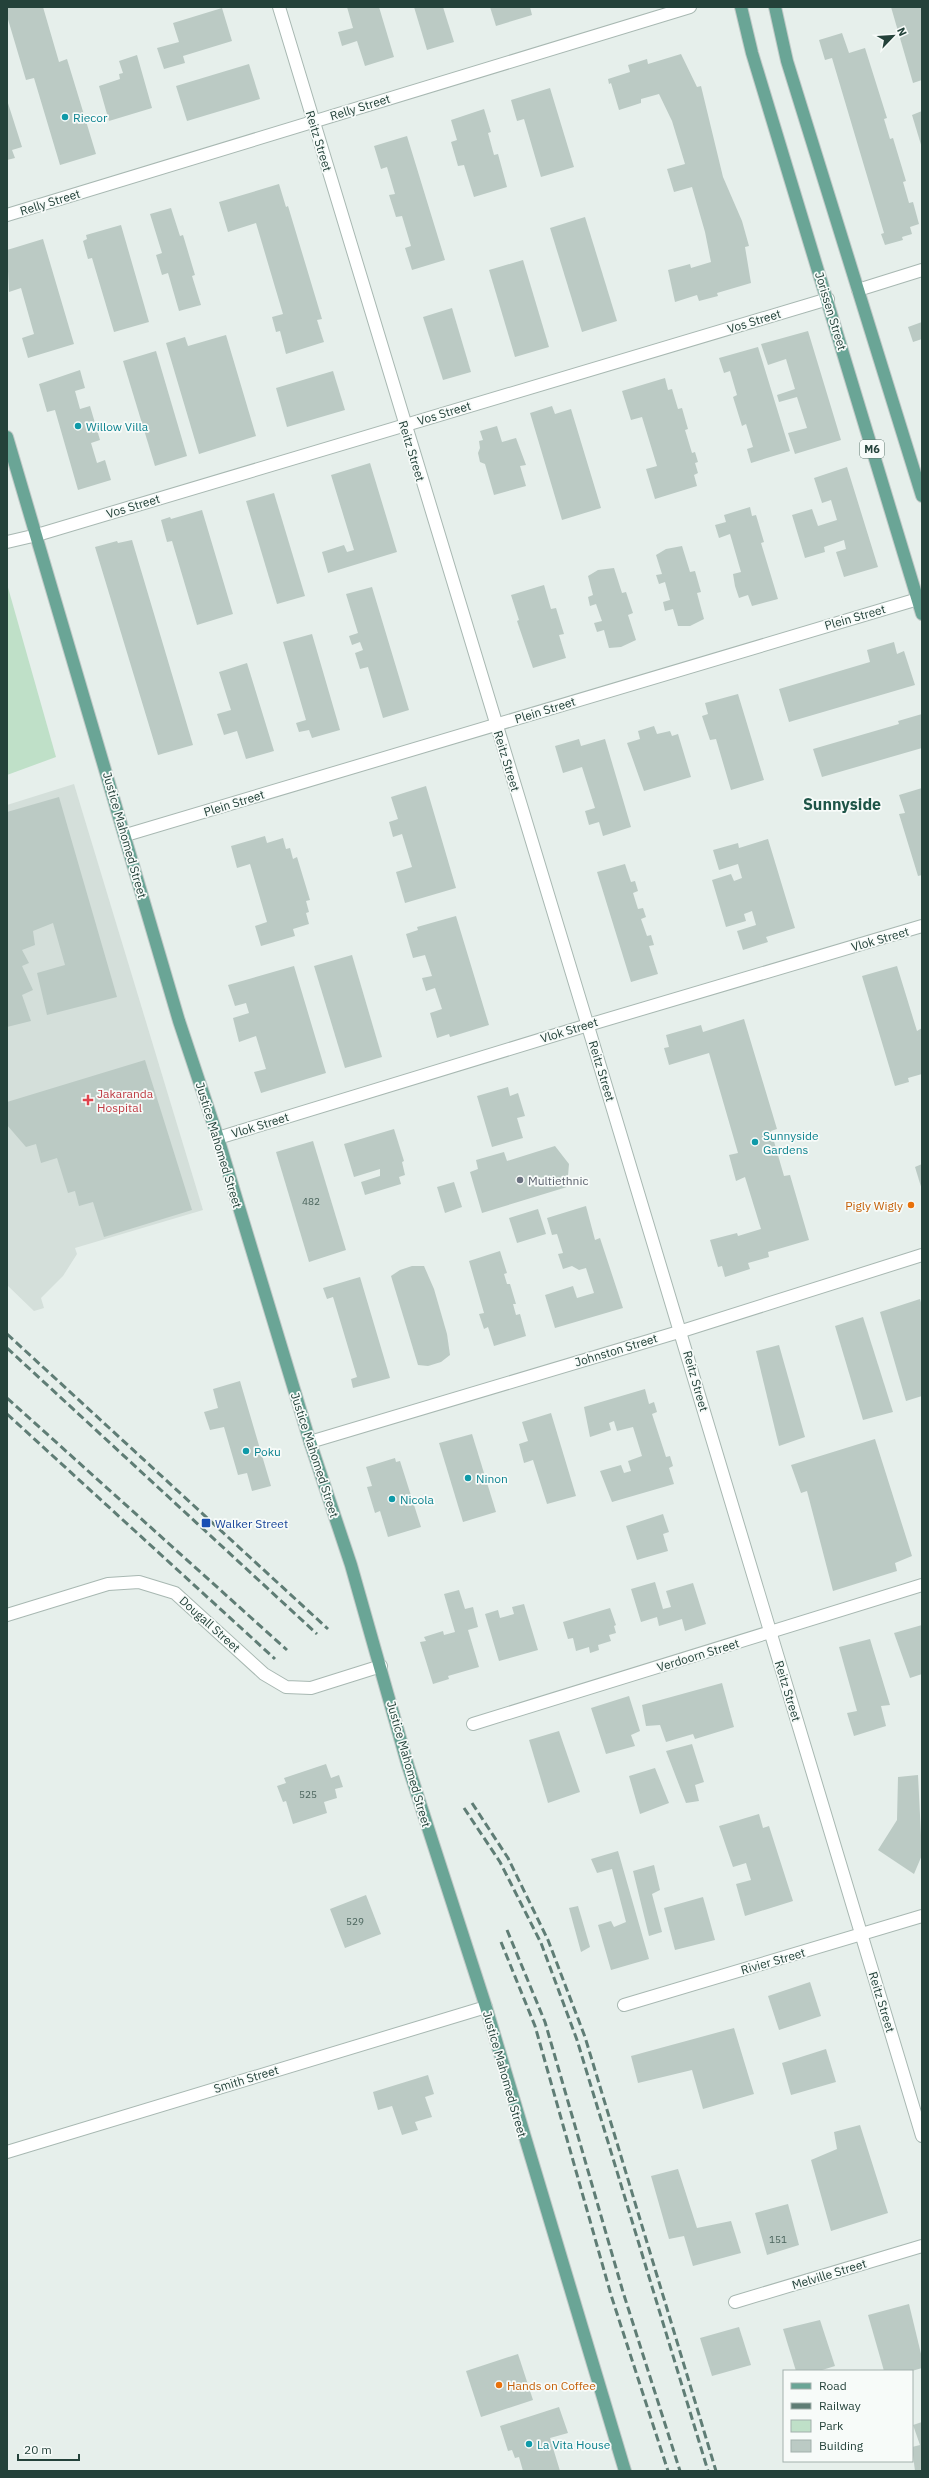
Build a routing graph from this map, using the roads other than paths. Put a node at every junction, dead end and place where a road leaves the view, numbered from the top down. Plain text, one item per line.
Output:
1 (279, 7) edge
2 (690, 7) edge
3 (741, 7) edge
4 (774, 7) edge
5 (313, 122) junction
6 (7, 215) edge
7 (922, 270) edge
8 (858, 290) junction
9 (828, 299) junction
10 (404, 425) junction
11 (7, 437) edge
12 (922, 496) edge
13 (37, 535) junction
14 (7, 542) edge
15 (918, 599) junction
16 (922, 614) edge
17 (496, 725) junction
18 (126, 835) junction
19 (922, 926) edge
20 (588, 1025) junction
21 (218, 1138) junction
22 (922, 1255) edge
23 (682, 1331) junction
24 (310, 1442) junction
25 (922, 1585) edge
26 (7, 1614) edge
27 (770, 1632) junction
28 (381, 1666) junction
29 (473, 1724) dead end
30 (922, 1916) edge
31 (862, 1935) junction
32 (624, 2005) dead end
33 (486, 2006) junction
34 (922, 2136) edge
35 (7, 2152) edge
36 (922, 2246) edge
37 (736, 2302) dead end
38 (625, 2471) edge

1 - 5 street, Reitz Street
2 - 5 street, Relly Street
3 - 9 main road, Jorissen Street / M6
4 - 8 main road
5 - 6 street, Relly Street
5 - 10 street, Reitz Street
7 - 8 street
8 - 12 main road
9 - 10 street, Vos Street
9 - 15 main road, Jorissen Street / M6
10 - 13 street, Vos Street
10 - 17 street, Reitz Street
11 - 13 main road, Justice Mahomed Street
13 - 14 street, Vos Street
13 - 18 main road, Justice Mahomed Street
15 - 16 main road, Jorissen Street / M6
15 - 17 street, Plein Street
17 - 18 street, Plein Street
17 - 20 street, Reitz Street
18 - 21 main road, Justice Mahomed Street
19 - 20 street, Vlok Street
20 - 21 street, Vlok Street
20 - 23 street, Reitz Street
21 - 24 main road, Justice Mahomed Street
22 - 23 street, Johnston Street
23 - 24 street, Johnston Street
23 - 27 street, Reitz Street
24 - 28 main road, Justice Mahomed Street
25 - 27 street, Verdoorn Street
26 - 28 street, Dougall Street
27 - 29 street, Verdoorn Street
27 - 31 street, Reitz Street
28 - 33 main road, Justice Mahomed Street
30 - 31 street, Rivier Street
31 - 32 street, Rivier Street
31 - 34 street, Reitz Street
33 - 35 street, Smith Street
33 - 38 main road, Justice Mahomed Street
36 - 37 street, Melville Street

